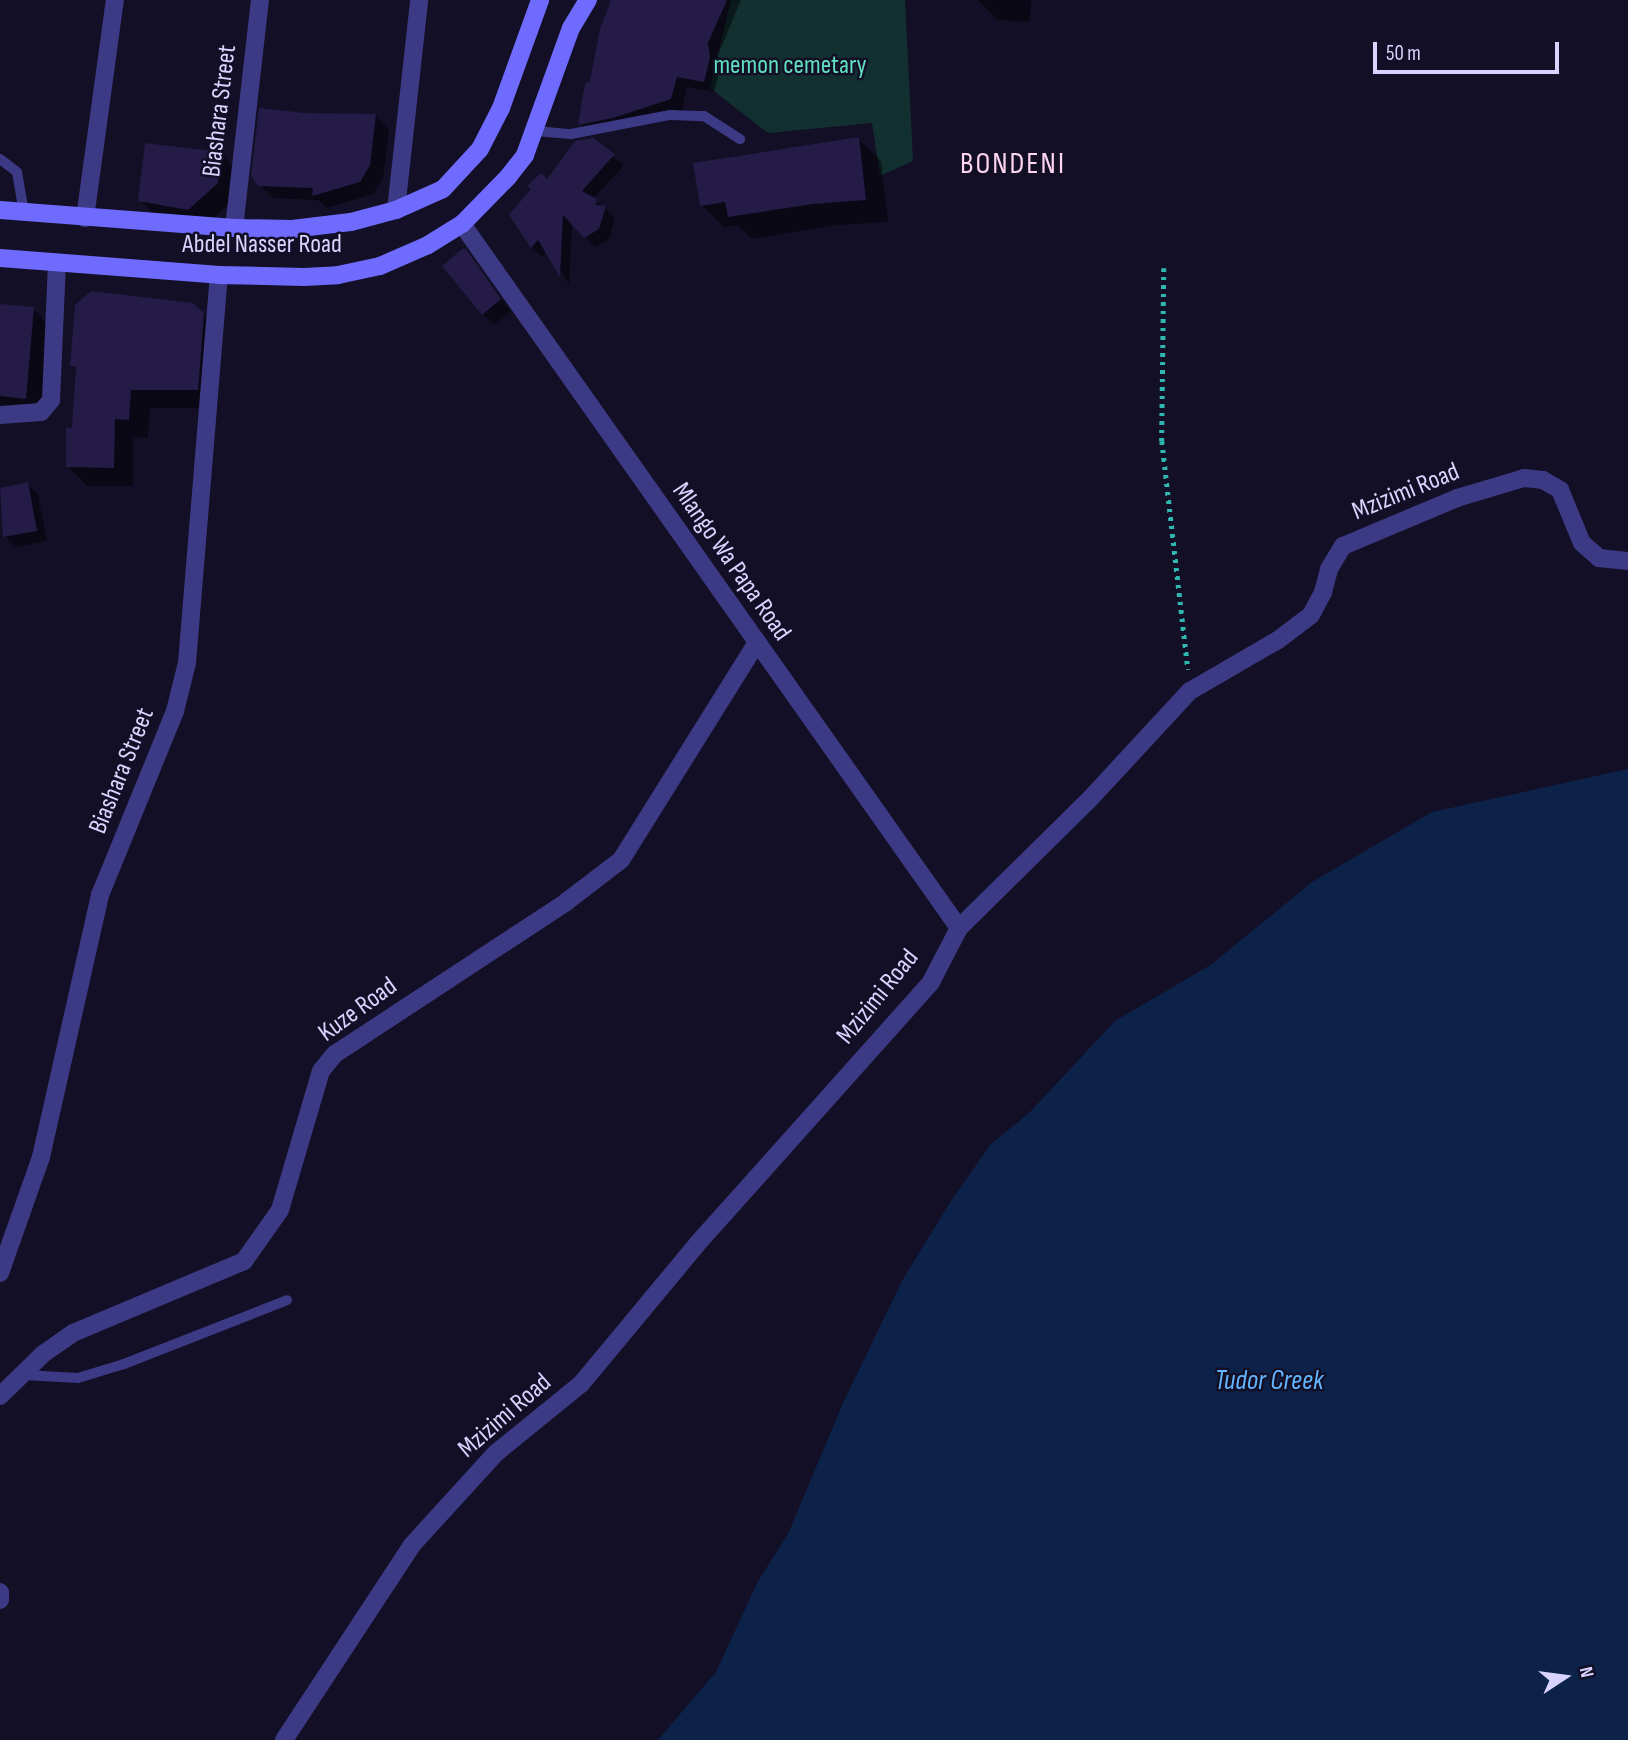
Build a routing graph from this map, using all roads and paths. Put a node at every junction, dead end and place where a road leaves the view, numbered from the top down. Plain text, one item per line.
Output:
1 (115, 0) edge
2 (260, 0) edge
3 (419, 0) edge
4 (540, 0) edge
5 (588, 0) edge
6 (535, 131) junction
7 (740, 139) dead end
8 (0, 159) edge
9 (0, 210) edge
10 (396, 210) junction
11 (24, 213) junction
12 (85, 218) junction
13 (463, 224) junction
14 (234, 228) junction
15 (0, 258) edge
16 (57, 263) junction
17 (1164, 268) dead end
18 (219, 275) junction
19 (2, 420) edge
20 (1628, 561) edge
21 (756, 644) junction
22 (1190, 691) junction
23 (959, 928) junction
24 (0, 1273) edge
25 (287, 1300) dead end
26 (24, 1375) junction
27 (0, 1396) edge
28 (0, 1592) edge
29 (0, 1600) edge
30 (284, 1740) edge

1 - 12 street
2 - 14 street, Biashara Street
3 - 10 street
4 - 10 main road, Abdel Nasser Road
5 - 6 main road, Abdel Nasser Road
6 - 7 lane
6 - 13 main road, Abdel Nasser Road
8 - 11 lane
9 - 11 main road, Abdel Nasser Road
10 - 14 main road, Abdel Nasser Road
11 - 12 main road, Abdel Nasser Road
12 - 14 main road, Abdel Nasser Road
13 - 18 main road, Abdel Nasser Road
13 - 21 street, Mlango Wa Papa Road
15 - 16 main road, Abdel Nasser Road
16 - 18 main road, Abdel Nasser Road
16 - 19 street
17 - 22 path
18 - 24 street, Biashara Street
20 - 22 street, Mzizimi Road
21 - 23 street, Mlango Wa Papa Road
21 - 26 street, Kuze Road
22 - 23 street, Mzizimi Road
23 - 30 street, Mzizimi Road
25 - 26 lane
26 - 27 street, Kuze Road
28 - 29 street

